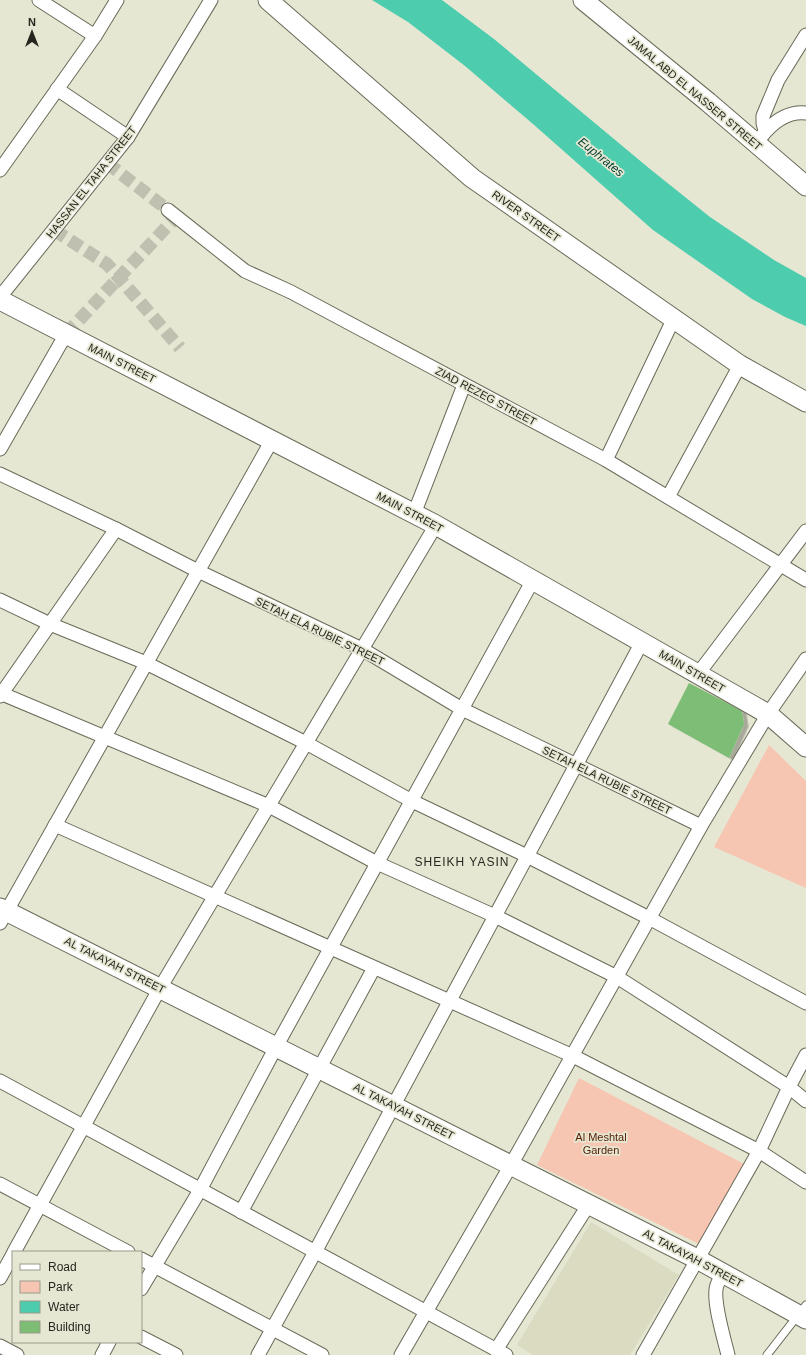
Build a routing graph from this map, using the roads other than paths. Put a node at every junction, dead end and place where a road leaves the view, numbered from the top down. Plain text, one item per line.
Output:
1 (39, 0) edge
2 (117, 0) edge
3 (211, 0) edge
4 (268, 0) edge
5 (583, 0) edge
6 (806, 35) edge
7 (95, 36) junction
8 (57, 89) junction
9 (806, 113) edge
10 (128, 136) junction
11 (760, 137) junction
12 (0, 170) edge
13 (806, 186) edge
14 (168, 210) tunnel mouth
15 (0, 298) edge
16 (674, 318) junction
17 (66, 334) junction
18 (740, 365) junction
19 (464, 385) junction
20 (806, 402) edge
21 (272, 440) junction
22 (0, 449) edge
23 (606, 460) junction
24 (0, 474) edge
25 (668, 497) junction
26 (414, 514) junction
27 (436, 525) junction
28 (116, 529) junction
29 (806, 531) edge
30 (781, 565) junction
31 (198, 571) junction
32 (533, 580) junction
33 (806, 580) edge
34 (0, 600) edge
35 (50, 624) junction
36 (642, 642) junction
37 (362, 649) junction
38 (806, 659) edge
39 (146, 663) junction
40 (698, 674) junction
41 (1, 694) edge
42 (462, 709) junction
43 (768, 714) junction
44 (105, 736) junction
45 (306, 743) junction
46 (806, 747) edge
47 (576, 765) junction
48 (412, 801) junction
49 (269, 806) junction
50 (55, 824) junction
51 (701, 826) junction
52 (527, 856) junction
53 (377, 863) junction
54 (215, 897) junction
55 (2, 914) edge
56 (495, 916) junction
57 (649, 918) junction
58 (330, 948) junction
59 (374, 968) junction
60 (617, 977) junction
61 (160, 988) junction
62 (449, 1001) junction
63 (806, 1003) edge
64 (276, 1047) junction
65 (806, 1055) edge
66 (573, 1056) junction
67 (319, 1068) junction
68 (0, 1081) edge
69 (789, 1087) junction
70 (806, 1101) edge
71 (393, 1106) junction
72 (84, 1127) junction
73 (759, 1151) junction
74 (511, 1165) junction
75 (806, 1182) edge
76 (0, 1184) edge
77 (200, 1190) junction
78 (589, 1204) junction
79 (40, 1205) junction
80 (241, 1212) junction
81 (15, 1251) edge
82 (126, 1251) edge
83 (315, 1252) junction
84 (12, 1257) edge
85 (697, 1259) junction
86 (142, 1260) edge
87 (155, 1266) junction
88 (5, 1270) edge
89 (723, 1273) junction
90 (142, 1287) edge
91 (425, 1312) junction
92 (804, 1313) edge
93 (272, 1329) junction
94 (142, 1338) edge
95 (108, 1343) edge
96 (0, 1346) edge
97 (501, 1352) edge
98 (17, 1355) edge
99 (102, 1355) edge
100 (176, 1355) edge
101 (258, 1355) edge
102 (322, 1355) edge
103 (401, 1355) edge
104 (643, 1355) edge
105 (728, 1355) edge
106 (767, 1355) edge

1 - 7 street
2 - 7 street
3 - 10 street, HASSAN EL TAHA STREET
4 - 16 street, RIVER STREET
5 - 11 street, JAMAL ABD EL NASSER STREET
6 - 11 street
7 - 8 street
8 - 10 street
8 - 12 street
9 - 11 street
10 - 15 street, HASSAN EL TAHA STREET
11 - 13 street, JAMAL ABD EL NASSER STREET
14 - 19 street, ZIAD REZEG STREET
15 - 17 street, MAIN STREET
16 - 18 street, RIVER STREET
16 - 23 street
17 - 21 street, MAIN STREET
17 - 22 street
18 - 20 street, RIVER STREET
18 - 25 street
19 - 23 street, ZIAD REZEG STREET
19 - 26 street
21 - 26 street, MAIN STREET
21 - 31 street
23 - 25 street, ZIAD REZEG STREET
24 - 28 street, SETAH ELA RUBIE STREET
25 - 30 street, ZIAD REZEG STREET
26 - 27 street, MAIN STREET
27 - 32 street, MAIN STREET
27 - 37 street
28 - 31 street, SETAH ELA RUBIE STREET
28 - 35 street
29 - 30 street
30 - 33 street, ZIAD REZEG STREET
30 - 40 street
31 - 37 street, SETAH ELA RUBIE STREET
31 - 39 street
32 - 36 street, MAIN STREET
32 - 42 street
34 - 35 street
35 - 39 street
35 - 41 street
36 - 40 street, MAIN STREET
36 - 47 street
37 - 42 street, SETAH ELA RUBIE STREET
37 - 45 street
38 - 43 street
39 - 44 street
39 - 45 street
40 - 43 street, MAIN STREET
41 - 44 street
42 - 47 street, SETAH ELA RUBIE STREET
42 - 48 street
43 - 46 street, MAIN STREET
43 - 51 street
44 - 49 street
44 - 50 street
45 - 48 street
45 - 49 street
47 - 51 street, SETAH ELA RUBIE STREET
47 - 52 street
48 - 52 street
48 - 53 street
49 - 53 street
49 - 54 street
50 - 54 street
50 - 55 street
51 - 57 street
52 - 56 street
52 - 57 street
53 - 56 street
53 - 58 street
54 - 58 street
54 - 61 street
55 - 61 street, AL TAKAYAH STREET
56 - 60 street
56 - 62 street
57 - 60 street
57 - 63 street
58 - 59 street
58 - 64 street
59 - 62 street
59 - 67 street
60 - 66 street
60 - 69 street
61 - 64 street, AL TAKAYAH STREET
61 - 72 street
62 - 66 street
62 - 71 street
64 - 67 street, AL TAKAYAH STREET
64 - 77 street
65 - 69 street
66 - 73 street
66 - 74 street
67 - 71 street, AL TAKAYAH STREET
67 - 80 street
68 - 72 street
69 - 70 street
69 - 73 street
71 - 74 street, AL TAKAYAH STREET
71 - 83 street
72 - 77 street
72 - 79 street
73 - 75 street
73 - 85 street
74 - 78 street, AL TAKAYAH STREET
74 - 91 street
76 - 79 street
77 - 80 street
77 - 87 street
78 - 85 street, AL TAKAYAH STREET
78 - 97 street
79 - 81 street
79 - 82 street
80 - 83 street
83 - 91 street
83 - 93 street
84 - 88 street
85 - 89 street, AL TAKAYAH STREET
85 - 104 street
86 - 87 street
87 - 90 street
87 - 93 street
89 - 92 street, AL TAKAYAH STREET
89 - 105 street
91 - 97 street
91 - 103 street
92 - 106 lane
93 - 101 street
93 - 102 street
94 - 100 street
95 - 99 street
96 - 98 street

